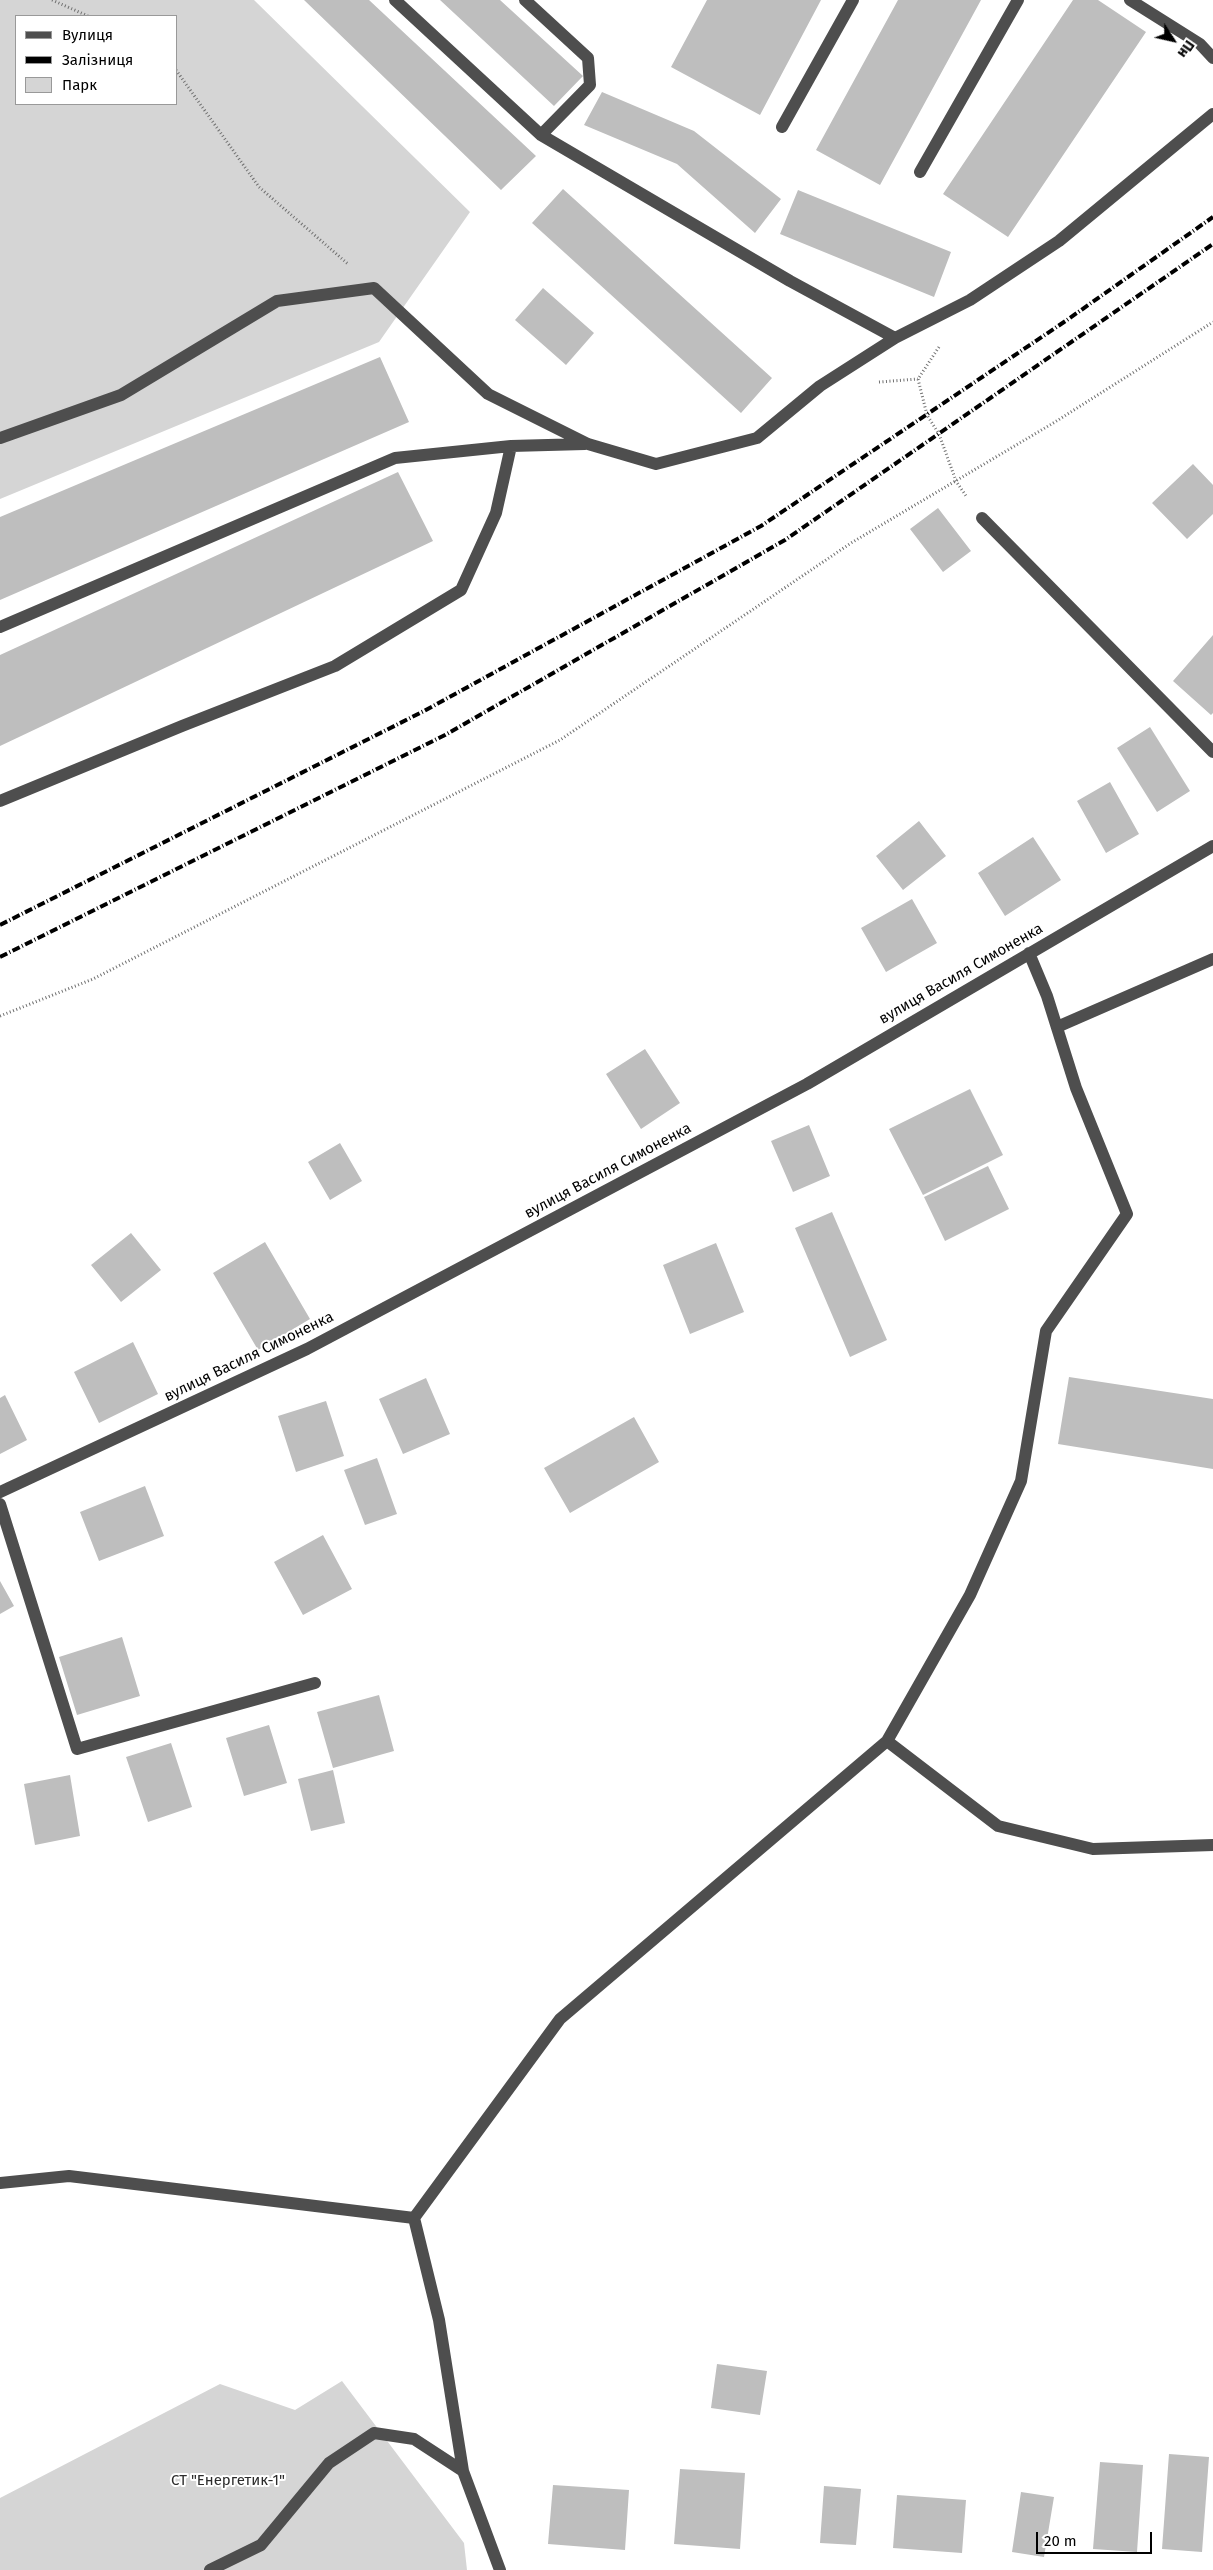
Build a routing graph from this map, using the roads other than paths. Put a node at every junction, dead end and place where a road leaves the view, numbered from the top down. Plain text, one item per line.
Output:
1 (396, 0) edge
2 (525, 0) edge
3 (853, 0) edge
4 (1018, 0) edge
5 (1130, 0) edge
6 (1213, 58) edge
7 (1213, 114) edge
8 (782, 127) dead end
9 (540, 135) junction
10 (920, 172) dead end
11 (894, 338) junction
12 (0, 438) edge
13 (588, 444) junction
14 (511, 446) junction
15 (982, 518) road end
16 (0, 627) edge
17 (1213, 752) edge
18 (0, 801) edge
19 (1213, 846) edge
20 (1029, 953) junction
21 (1213, 959) edge
22 (1057, 1027) junction
23 (0, 1492) edge
24 (0, 1504) edge
25 (315, 1683) dead end
26 (887, 1741) junction
27 (1213, 1845) edge
28 (0, 2183) edge
29 (414, 2218) junction
30 (463, 2471) junction
31 (210, 2570) edge
32 (500, 2570) edge

1 - 9 street
2 - 9 street
3 - 8 street
4 - 10 street
5 - 6 street
7 - 11 street
9 - 11 street
11 - 13 street
12 - 13 street
13 - 14 street
14 - 16 street
14 - 18 street
15 - 17 street
19 - 20 street, вулиця Василя Симоненка
20 - 22 street
20 - 23 street, вулиця Василя Симоненка
21 - 22 street
22 - 26 street
24 - 25 street
26 - 27 street
26 - 29 street
28 - 29 street
29 - 30 street
30 - 31 street
30 - 32 street

